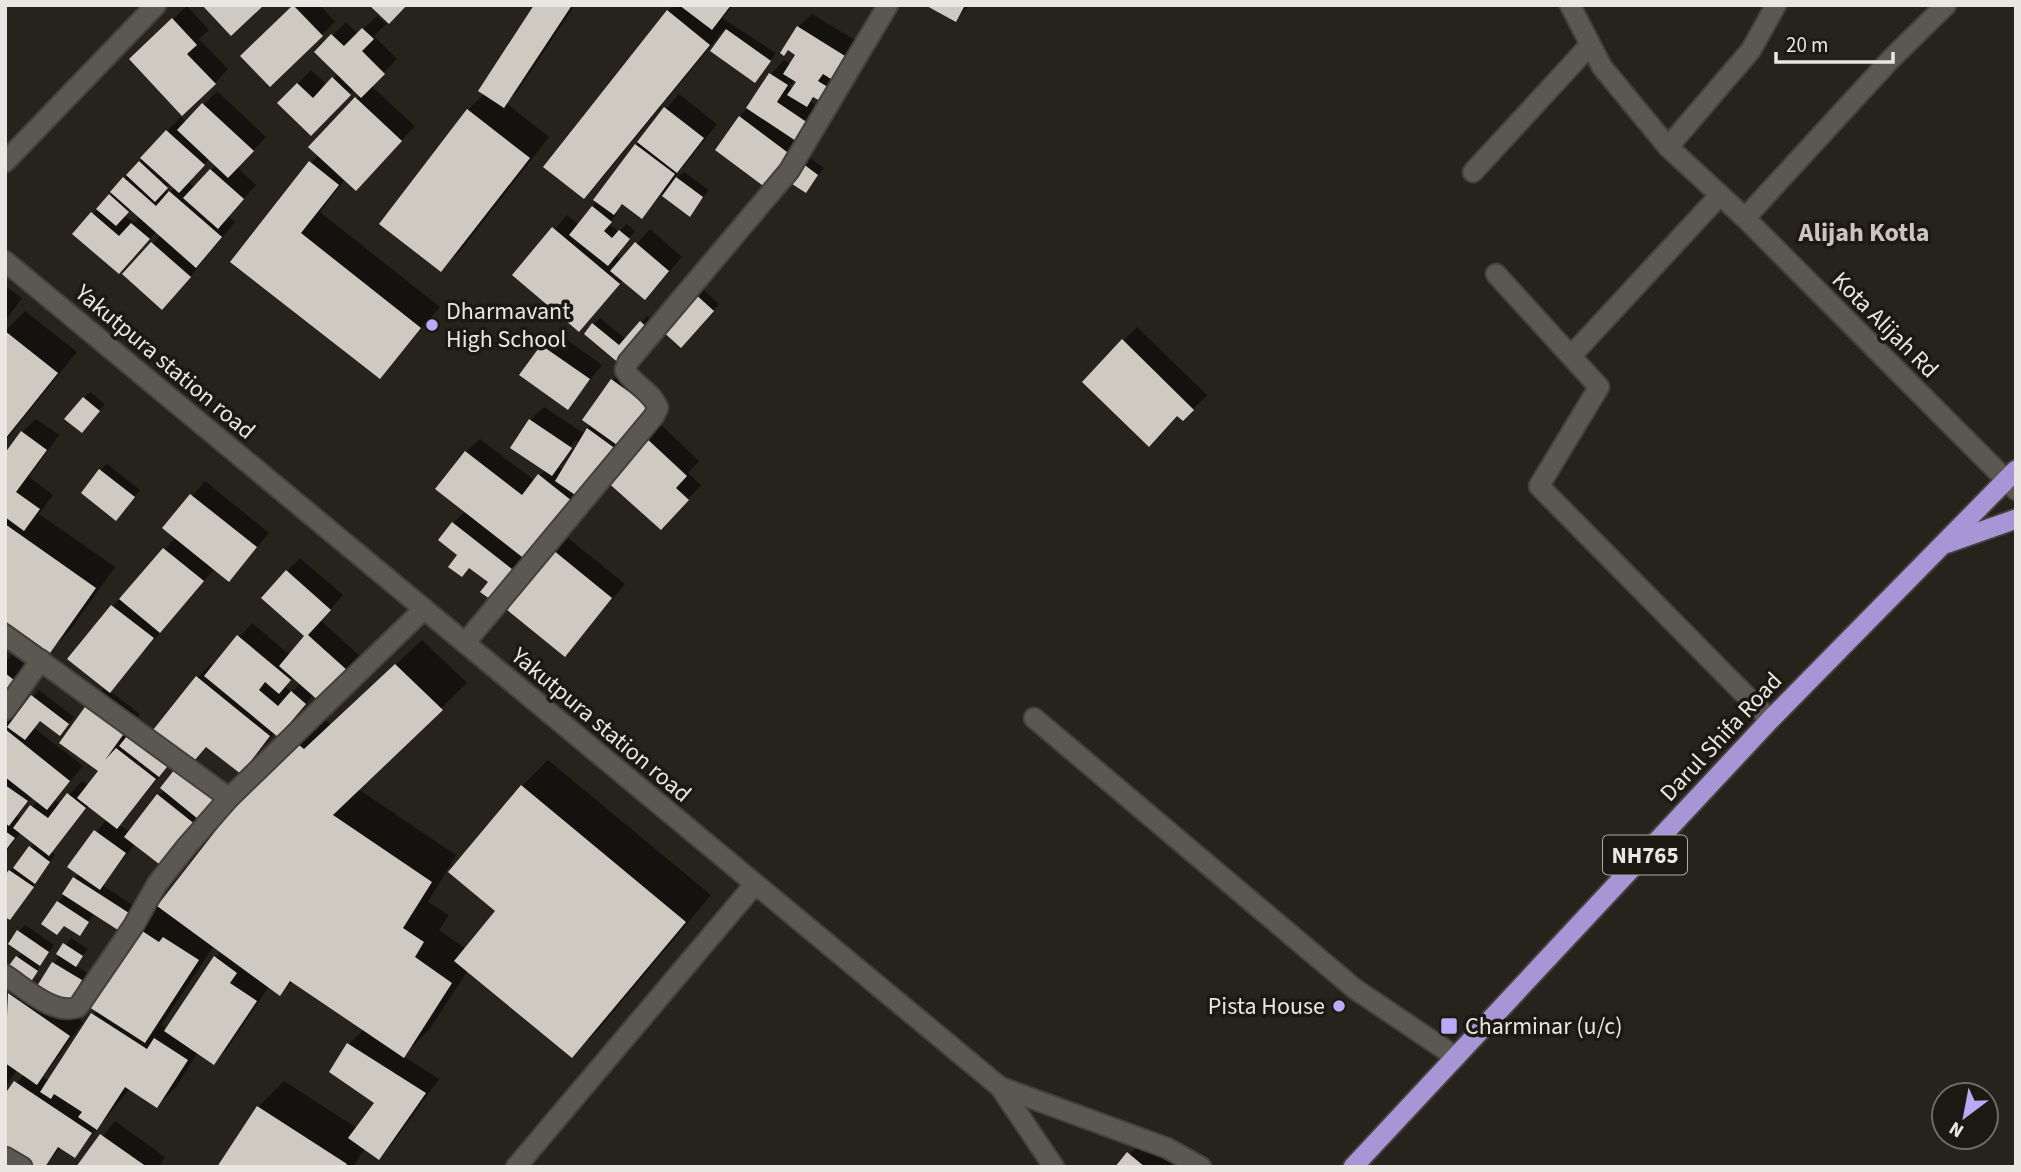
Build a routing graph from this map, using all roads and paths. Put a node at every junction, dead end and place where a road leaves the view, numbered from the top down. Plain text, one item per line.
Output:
1 (156, 5) edge
2 (888, 5) edge
3 (1570, 5) edge
4 (1776, 5) edge
5 (1946, 5) edge
6 (1590, 45) junction
7 (1668, 147) junction
8 (5, 162) edge
9 (1473, 172) dead end
10 (1720, 195) junction
11 (1745, 218) junction
12 (5, 261) edge
13 (1496, 274) dead end
14 (1571, 356) junction
15 (2013, 480) edge
16 (2016, 519) edge
17 (1940, 546) junction
18 (425, 609) junction
19 (5, 635) edge
20 (464, 643) junction
21 (41, 660) junction
22 (5, 710) edge
23 (1034, 718) dead end
24 (1770, 720) junction
25 (229, 798) junction
26 (755, 884) junction
27 (5, 975) edge
28 (1456, 1058) junction
29 (1000, 1087) junction
30 (5, 1157) edge
31 (22, 1167) edge
32 (516, 1167) edge
33 (1054, 1167) edge
34 (1201, 1167) edge
35 (1353, 1167) edge

1 - 8 street
2 - 20 street
3 - 6 street, Kota Alijah Rd
4 - 7 street
5 - 11 street
6 - 7 street, Kota Alijah Rd
6 - 9 street
7 - 10 street, Kota Alijah Rd
10 - 11 street, Kota Alijah Rd
10 - 14 street
11 - 15 street, Kota Alijah Rd
12 - 18 street, Yakutpura station road
13 - 14 street
14 - 24 street
15 - 17 highway, Darul Shifa Road / NH765
16 - 17 highway, NH765
17 - 24 highway, Darul Shifa Road / NH765
18 - 20 street, Yakutpura station road
18 - 25 street
19 - 21 street
20 - 26 street, Yakutpura station road
21 - 22 street
21 - 25 street
23 - 28 street
24 - 28 highway, Darul Shifa Road / NH765
25 - 27 street
26 - 29 street, Yakutpura station road
26 - 32 street
28 - 35 highway, Darul Shifa Road / NH765
29 - 33 street
29 - 34 street, Yakutpura station road
30 - 31 street

